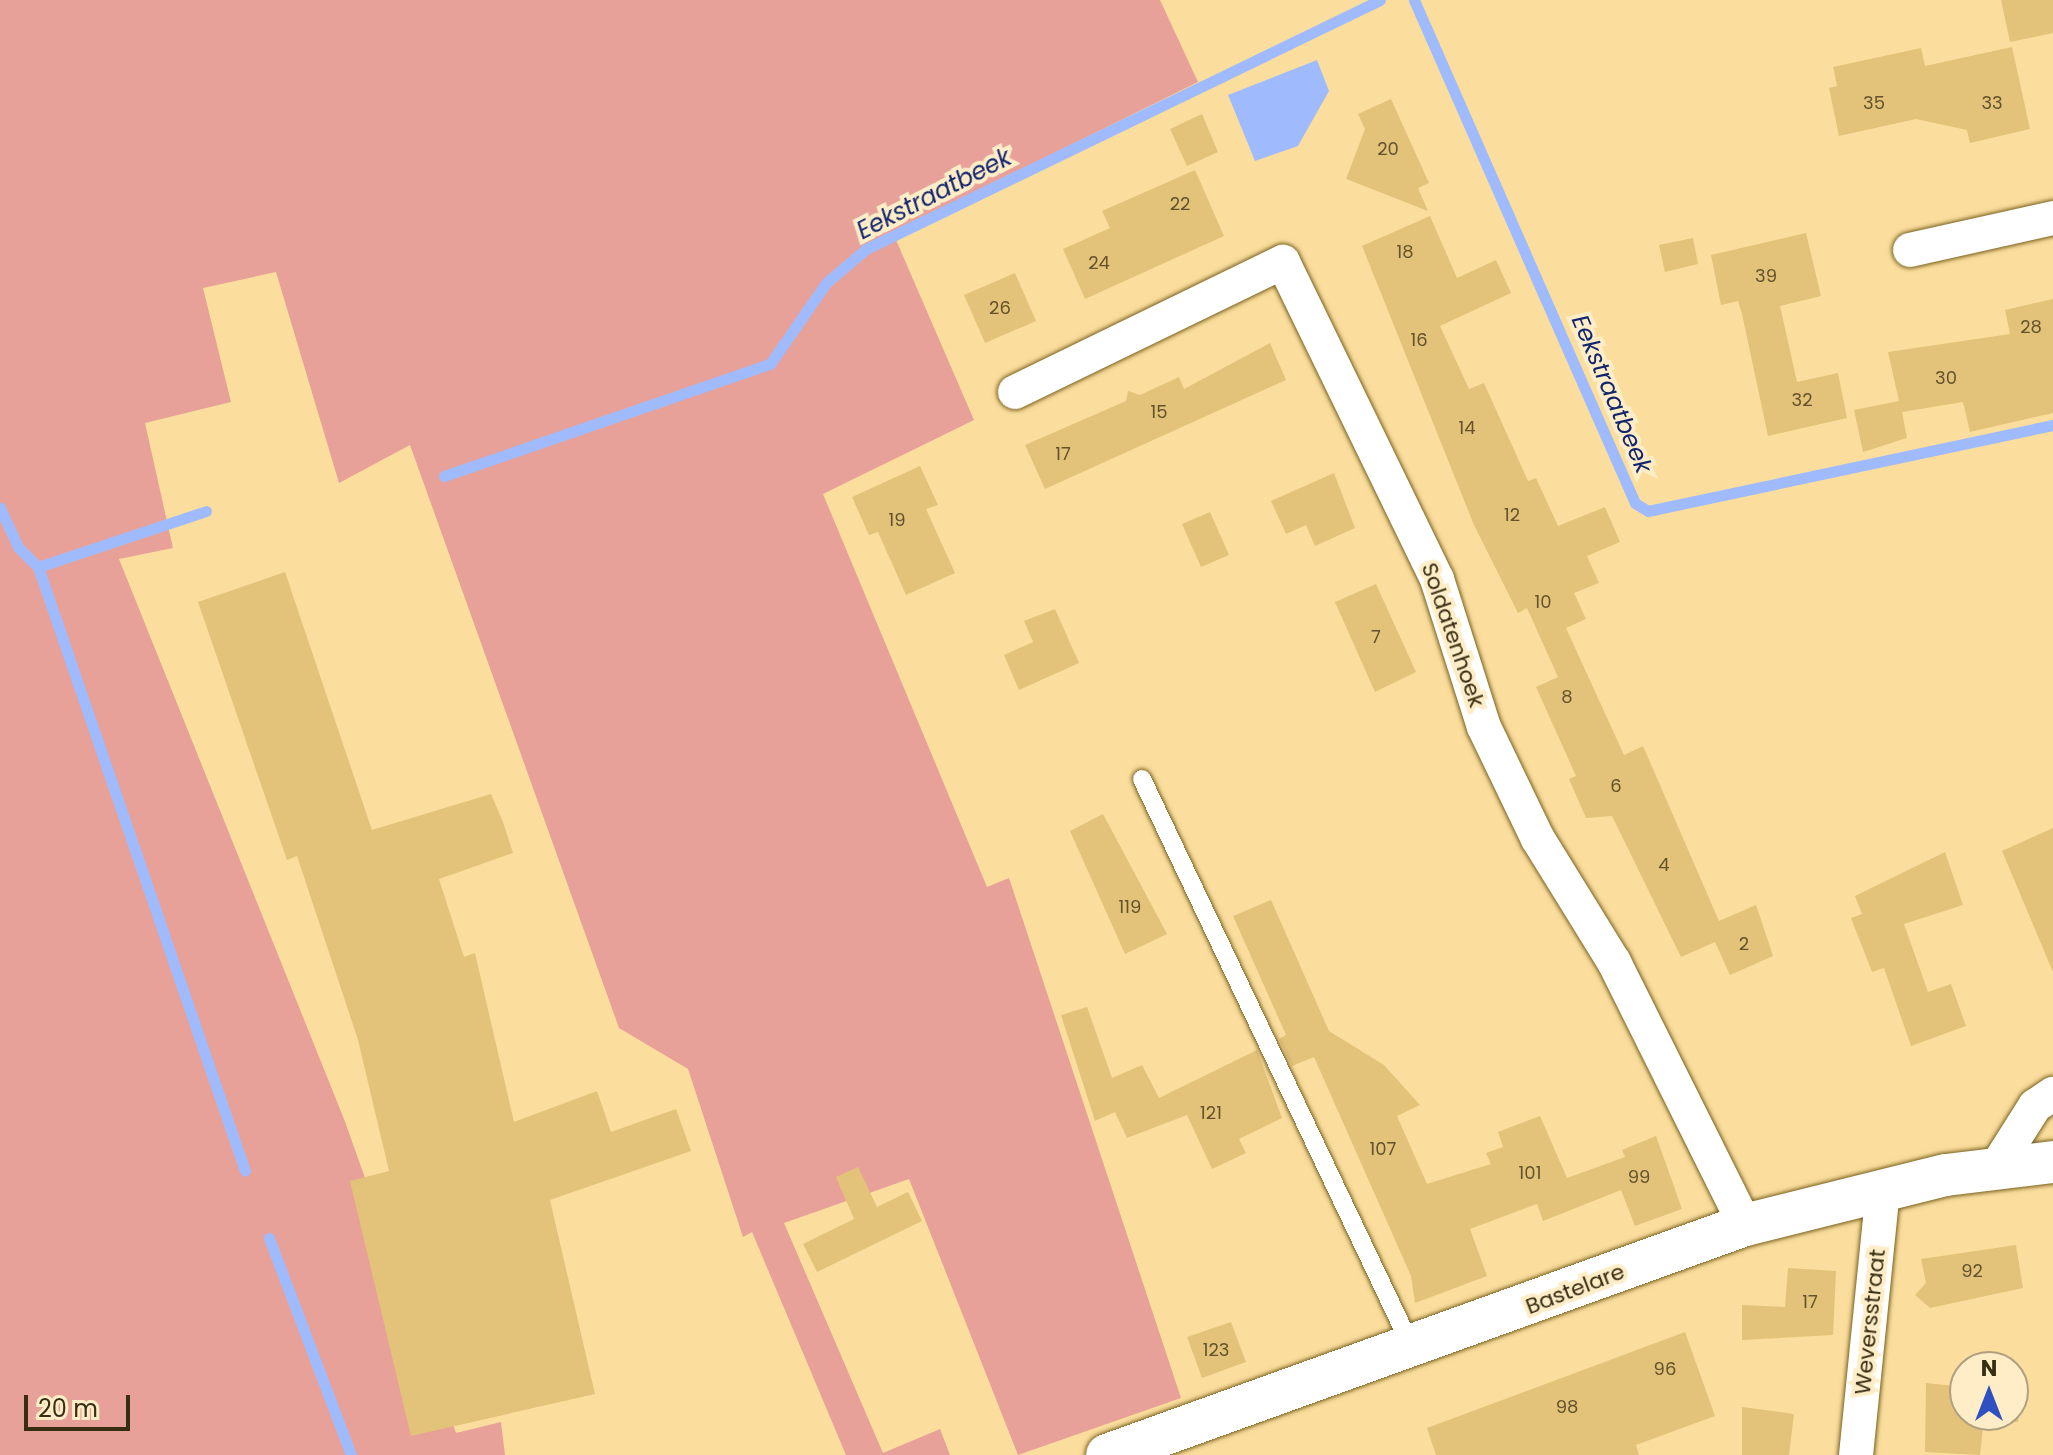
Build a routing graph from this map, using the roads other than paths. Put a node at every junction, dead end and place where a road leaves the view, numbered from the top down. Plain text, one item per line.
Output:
1 (2053, 218) edge
2 (1910, 250) dead end
3 (1015, 392) dead end
4 (1142, 779) dead end
5 (2053, 1094) edge
6 (2053, 1162) edge
7 (1995, 1169) junction
8 (1883, 1188) junction
9 (1745, 1225) junction
10 (1413, 1350) junction
11 (1107, 1455) edge
12 (1856, 1455) edge

1 - 2 street
3 - 9 street, Soldatenhoek
4 - 10 lane
5 - 7 street
6 - 7 street, Bastelare
7 - 8 street, Bastelare
8 - 9 street, Bastelare
8 - 12 street, Weversstraat
9 - 10 street, Bastelare
10 - 11 street, Bastelare

